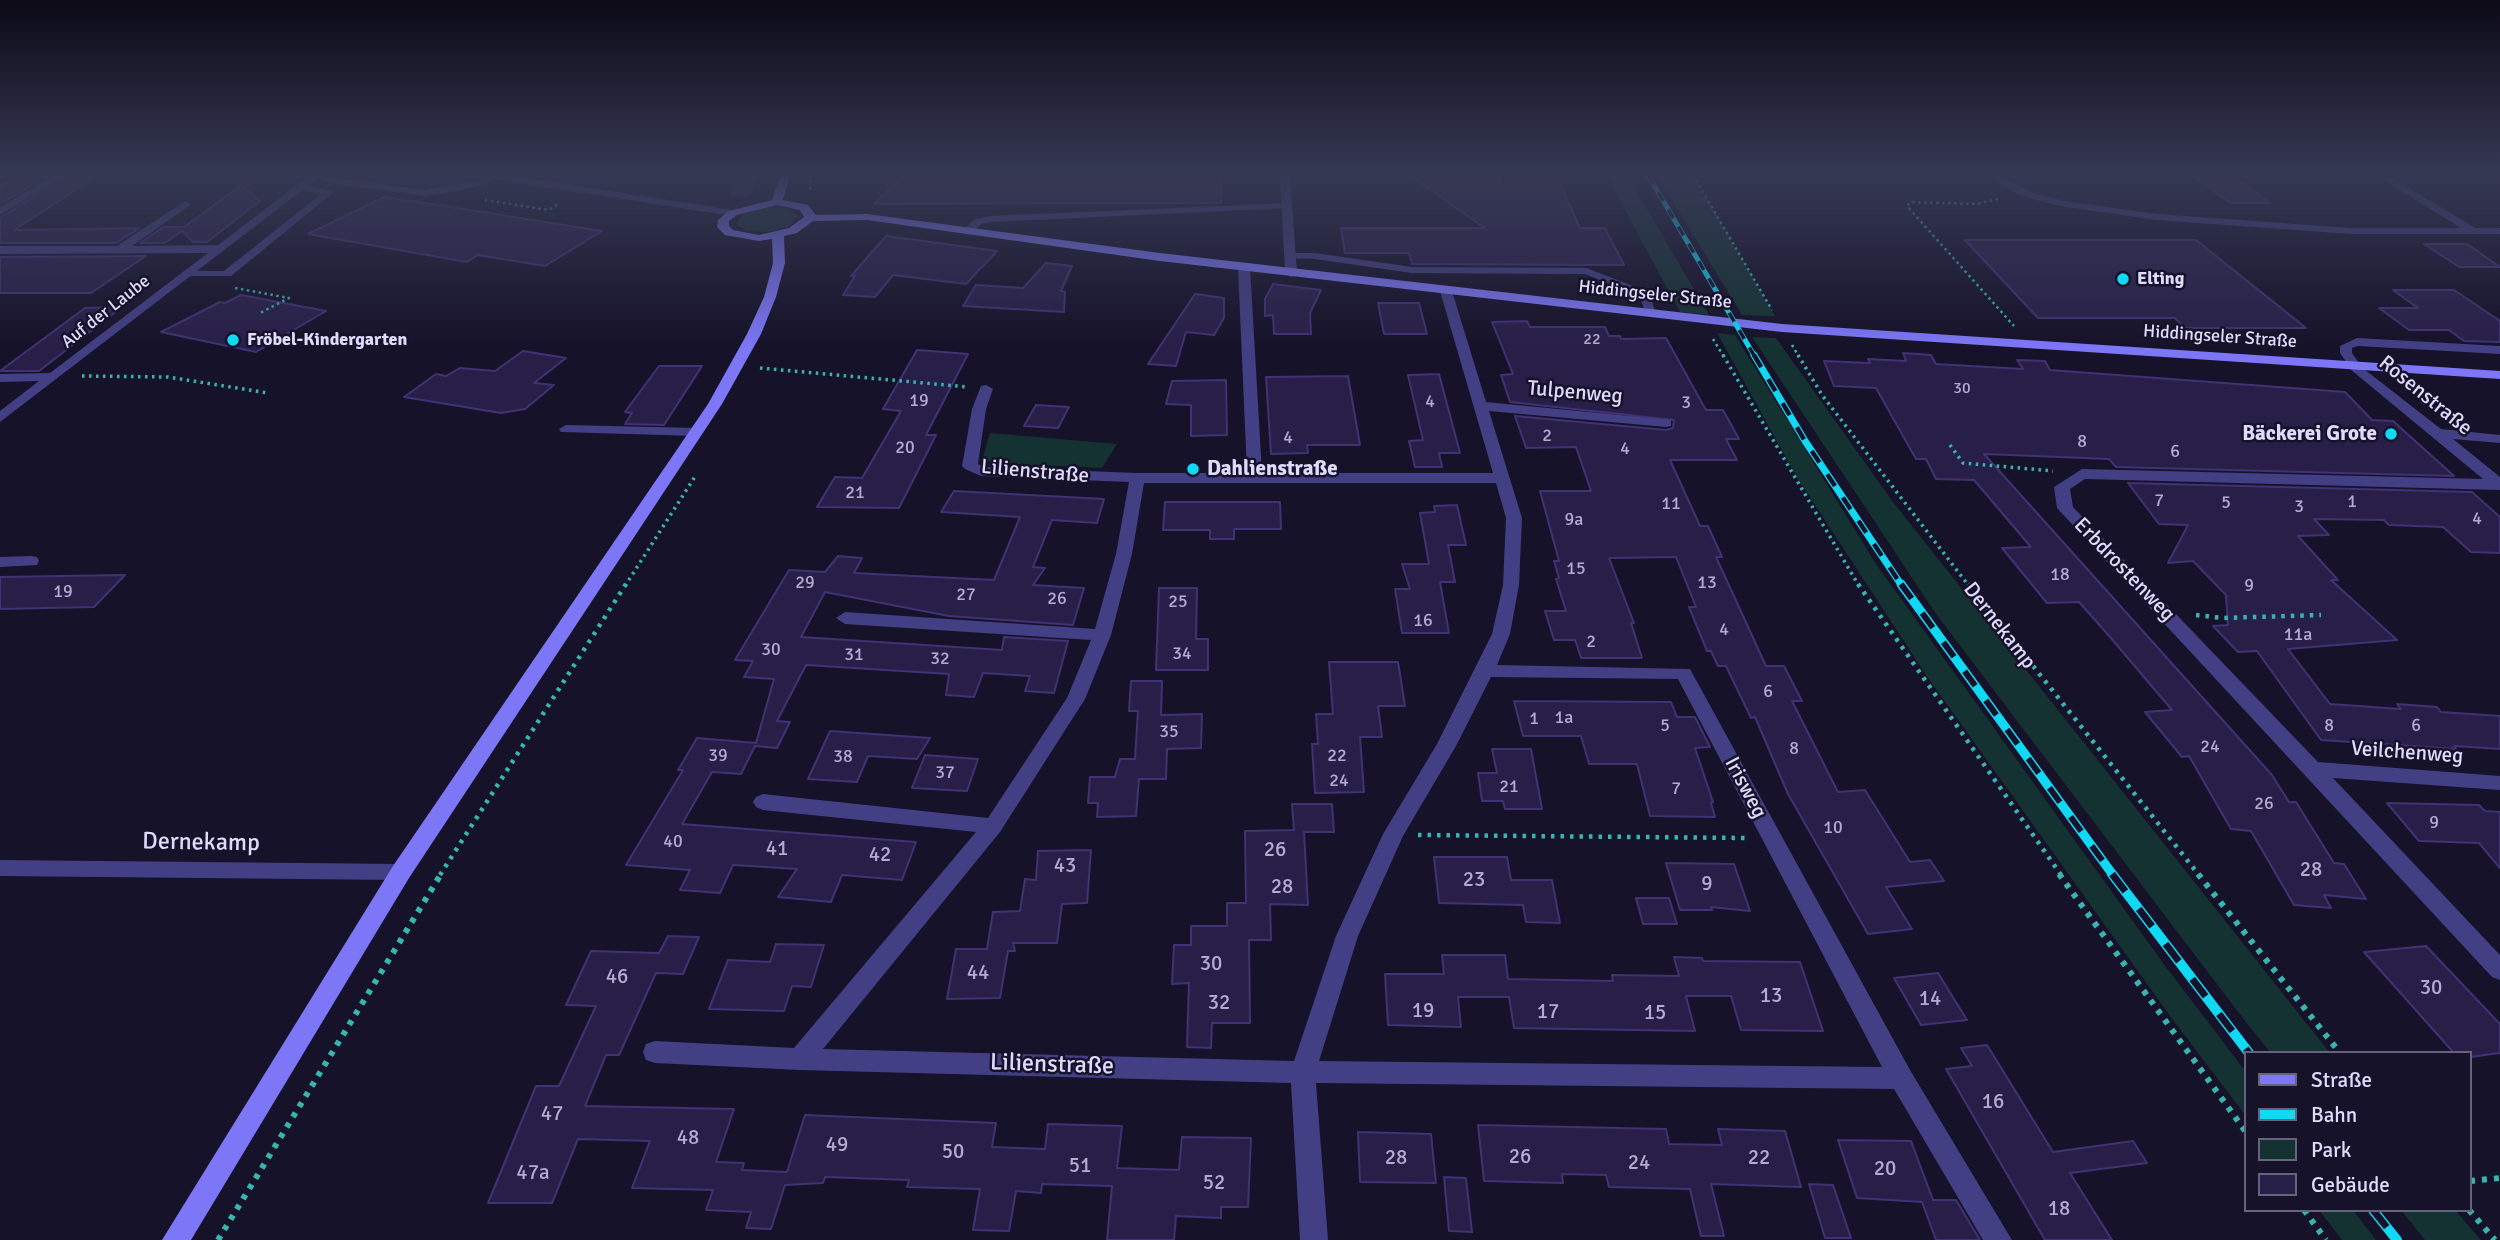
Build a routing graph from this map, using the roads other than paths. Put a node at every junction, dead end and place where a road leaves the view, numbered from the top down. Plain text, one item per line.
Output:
1 (143, 233) edge
2 (239, 233) edge
3 (278, 233) edge
4 (729, 233) edge
5 (786, 233) edge
6 (966, 233) edge
7 (1289, 233) edge
8 (778, 235) junction
9 (120, 249) junction
10 (219, 249) junction
11 (0, 250) edge
12 (1290, 257) junction
13 (1244, 267) junction
14 (1291, 273) junction
15 (186, 274) junction
16 (1446, 291) junction
17 (1650, 314) junction
18 (2500, 350) edge
19 (2355, 366) junction
20 (2500, 375) edge
21 (53, 377) junction
22 (0, 378) edge
23 (986, 389) road end
24 (1480, 406) junction
25 (0, 418) edge
26 (1666, 423) dead end
27 (566, 429) dead end
28 (697, 432) junction
29 (2437, 433) junction
30 (2500, 439) edge
31 (1137, 478) junction
32 (1501, 478) junction
33 (1255, 479) junction
34 (2500, 485) edge
35 (31, 561) dead end
36 (0, 562) edge
37 (845, 618) dead end
38 (1102, 635) junction
39 (1485, 671) junction
40 (2311, 769) junction
41 (2500, 783) edge
42 (763, 802) dead end
43 (993, 825) junction
44 (0, 868) edge
45 (401, 872) junction
46 (2500, 970) edge
47 (655, 1052) dead end
48 (800, 1059) junction
49 (1303, 1072) junction
50 (1901, 1078) junction
51 (176, 1240) edge
52 (1314, 1240) edge
53 (1998, 1240) edge

1 - 9 street
2 - 10 street, Auf der Laube
3 - 15 lane
4 - 8 street
5 - 8 street
6 - 13 street, Hiddingseler Straße
7 - 12 street
8 - 28 street
9 - 10 street
9 - 11 street
10 - 15 street, Auf der Laube
12 - 14 street
12 - 17 lane
13 - 14 street, Hiddingseler Straße
13 - 33 street
14 - 16 street, Hiddingseler Straße
15 - 21 street, Auf der Laube
16 - 17 street, Hiddingseler Straße
16 - 24 street
17 - 19 street, Hiddingseler Straße
18 - 19 lane
19 - 20 street, Hiddingseler Straße
19 - 29 street, Rosenstraße
21 - 22 street, Auf der Laube
21 - 25 street, Auf der Laube
23 - 31 street, Lilienstraße
24 - 26 street, Tulpenweg
24 - 32 street
27 - 28 lane
28 - 45 street
29 - 30 street
29 - 34 street, Rosenstraße
31 - 33 street, Lilienstraße
31 - 38 street
32 - 33 street, Lilienstraße
32 - 39 street
34 - 40 street, Erbdrostenweg
35 - 36 street
37 - 38 street
38 - 43 street
39 - 49 street
39 - 50 street, Irisweg
40 - 41 street, Veilchenweg
40 - 46 street, Erbdrostenweg
42 - 43 street
43 - 48 street
44 - 45 street, Dernekamp
45 - 51 street
47 - 48 street, Lilienstraße
48 - 49 street, Lilienstraße
49 - 50 street
49 - 52 street
50 - 53 street, Irisweg

